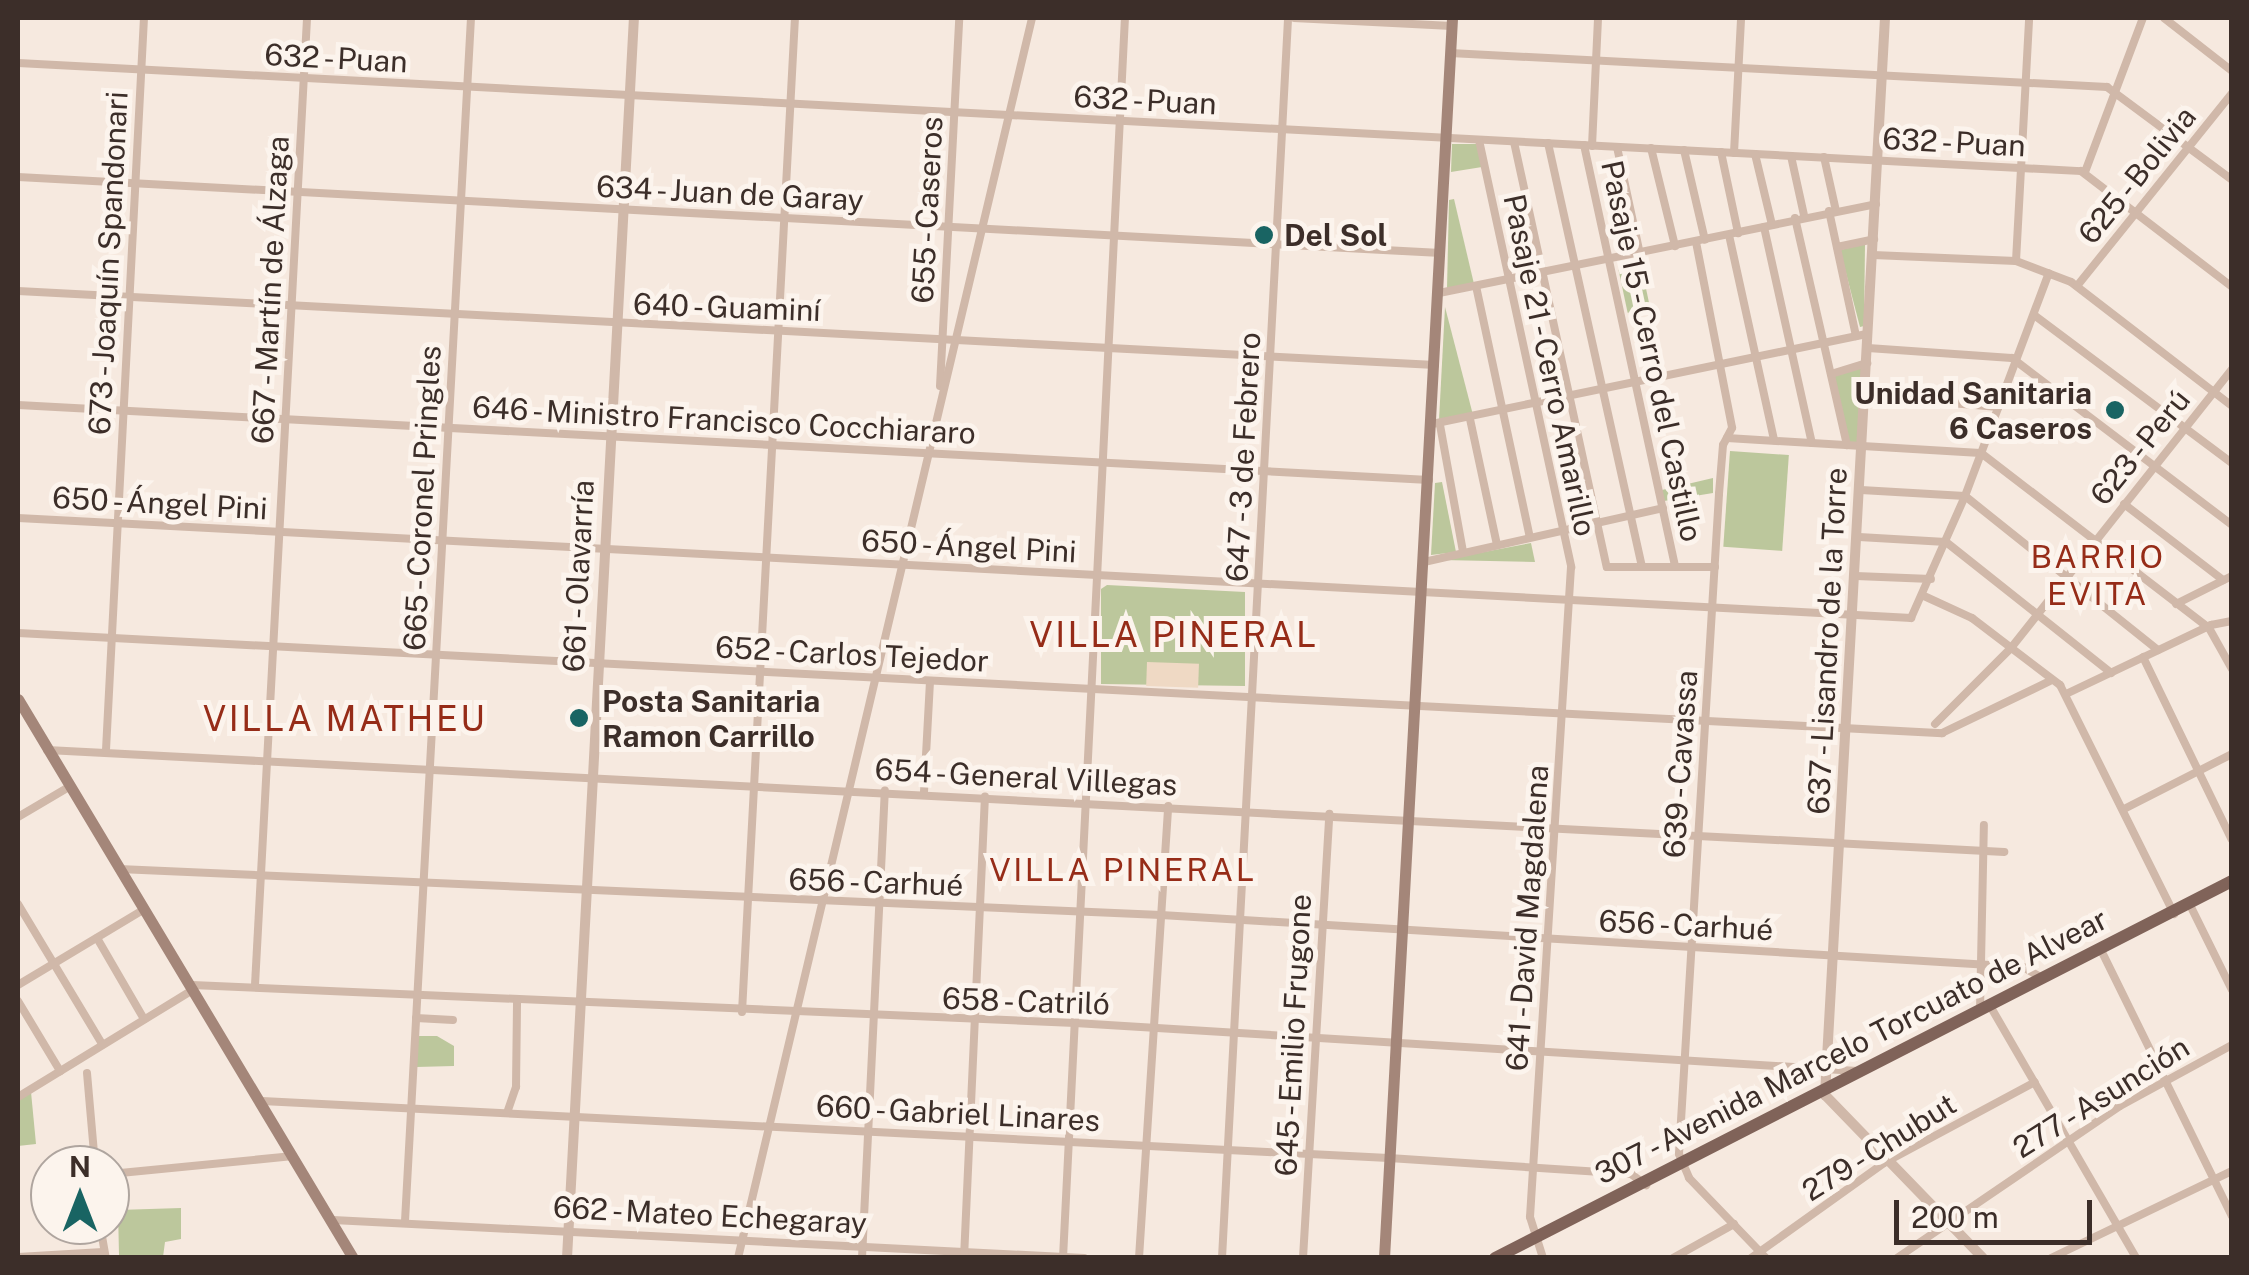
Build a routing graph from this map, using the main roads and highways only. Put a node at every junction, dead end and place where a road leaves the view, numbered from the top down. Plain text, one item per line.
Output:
1 (1452, 22) edge
2 (18, 699) edge
3 (2232, 885) edge
4 (1985, 1009) junction
5 (244, 1075) junction
6 (1825, 1091) junction
7 (278, 1132) junction
8 (312, 1188) junction
9 (345, 1244) junction
10 (1537, 1247) edge
11 (352, 1258) edge
12 (1384, 1258) edge
13 (1495, 1258) edge
14 (1511, 1258) edge

1 - 12 main road
2 - 5 main road
3 - 4 main road, 307 - Avenida Marcelo Torcuato de Alvear
4 - 6 main road, 307 - Avenida Marcelo Torcuato de Alvear
4 - 6 main road, 307 - Avenida Marcelo Torcuato de Alvear
5 - 7 main road
5 - 7 main road
6 - 10 main road, 307 - Avenida Marcelo Torcuato de Alvear
7 - 8 main road
8 - 9 main road
8 - 9 main road
9 - 11 main road
10 - 13 main road, 307 - Avenida Marcelo Torcuato de Alvear
10 - 14 main road, 307 - Avenida Marcelo Torcuato de Alvear

